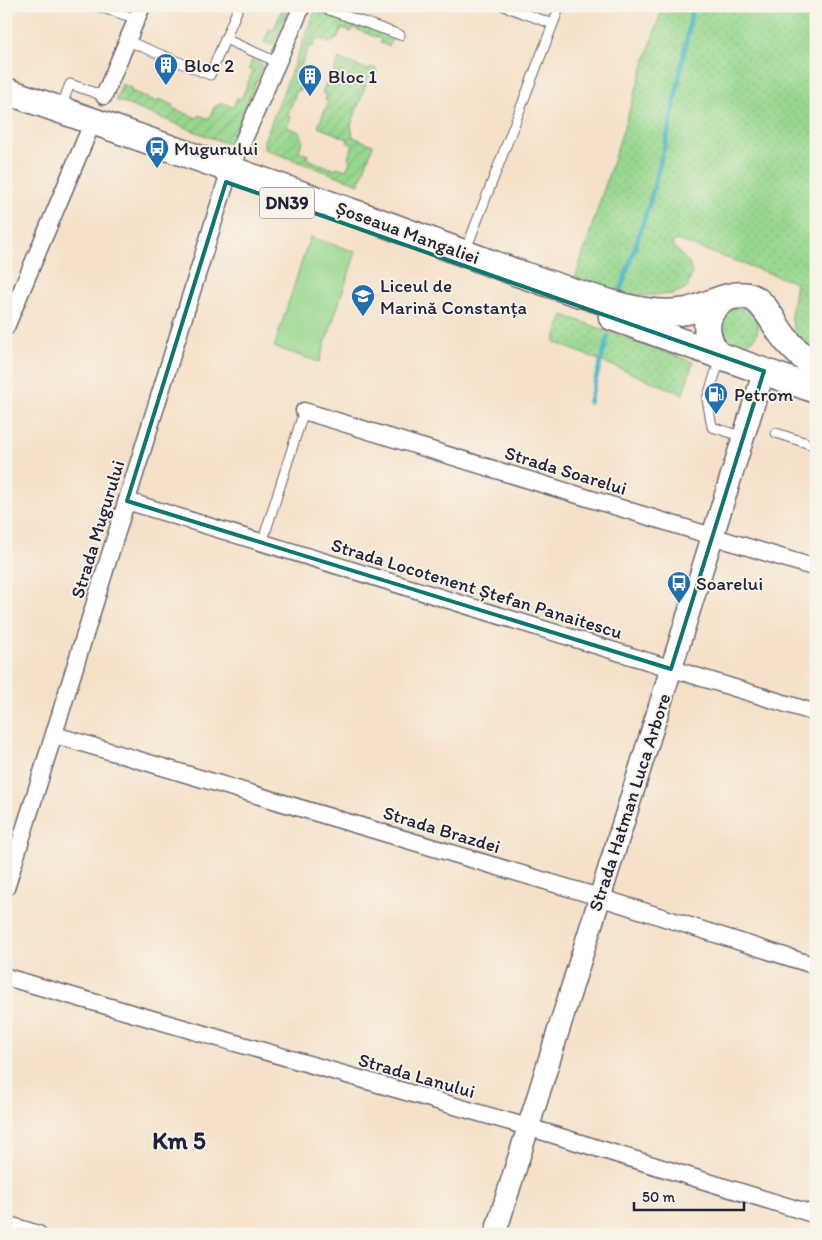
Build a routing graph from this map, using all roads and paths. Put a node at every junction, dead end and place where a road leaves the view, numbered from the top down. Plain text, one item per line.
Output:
1 (97, 6) edge
2 (239, 6) edge
3 (302, 6) edge
4 (318, 6) edge
5 (504, 6) edge
6 (560, 6) edge
7 (139, 13) edge
8 (553, 24) junction
9 (400, 35) dead end
10 (225, 39) junction
11 (128, 41) junction
12 (278, 62) junction
13 (6, 91) edge
14 (104, 96) joint
15 (6, 104) edge
16 (60, 110) junction
17 (88, 133) junction
18 (229, 176) junction
19 (464, 252) junction
20 (730, 296) junction
21 (771, 319) junction
22 (6, 327) edge
23 (719, 355) junction
24 (816, 368) edge
25 (764, 371) junction
26 (816, 390) edge
27 (304, 411) joint
28 (776, 433) dead end
29 (744, 437) junction
30 (816, 446) edge
31 (127, 501) junction
32 (713, 536) junction
33 (262, 543) junction
34 (816, 568) edge
35 (671, 669) junction
36 (816, 713) edge
37 (55, 735) junction
38 (6, 888) edge
39 (599, 897) junction
40 (816, 966) edge
41 (6, 977) edge
42 (528, 1127) junction
43 (816, 1216) edge
44 (6, 1224) edge
45 (38, 1234) edge
46 (495, 1234) edge

1 - 7 lane
2 - 10 lane
3 - 12 street, Strada Mugurului
4 - 9 lane
5 - 8 lane
6 - 8 lane
7 - 11 street
8 - 19 lane
10 - 11 lane
10 - 12 lane
11 - 14 street
12 - 18 street, Strada Mugurului
13 - 16 main road, Șoseaua Mangaliei / DN39
14 - 16 lane
15 - 17 main road, Șoseaua Mangaliei / DN39
16 - 18 main road, Șoseaua Mangaliei / DN39
17 - 18 main road, Șoseaua Mangaliei / DN39
17 - 22 street
18 - 19 main road, Șoseaua Mangaliei / DN39
18 - 23 main road, Șoseaua Mangaliei / DN39
18 - 31 street, Strada Mugurului
19 - 20 main road, Șoseaua Mangaliei / DN39
20 - 21 main road, Șoseaua Mangaliei / DN39
20 - 23 main road
21 - 24 main road, Șoseaua Mangaliei / DN39
21 - 25 main road
23 - 25 main road, Șoseaua Mangaliei / DN39
23 - 29 lane
25 - 26 main road, Șoseaua Mangaliei / DN39
25 - 29 street, Strada Hatman Luca Arbore
27 - 32 street, Strada Soarelui
27 - 33 lane
28 - 30 lane
29 - 32 street, Strada Hatman Luca Arbore
31 - 33 street, Strada Locotenent Ștefan Panaitescu
31 - 37 street, Strada Mugurului
32 - 34 street, Strada Soarelui
32 - 35 street, Strada Hatman Luca Arbore
33 - 35 street, Strada Locotenent Ștefan Panaitescu
35 - 36 street, Strada Locotenent Ștefan Panaitescu
35 - 39 street, Strada Hatman Luca Arbore
37 - 38 street, Strada Mugurului
37 - 39 street, Strada Brazdei
39 - 40 street, Strada Brazdei
39 - 42 street, Strada Hatman Luca Arbore
41 - 42 street, Strada Lanului
42 - 43 street, Strada Lanului
42 - 46 street, Strada Hatman Luca Arbore
44 - 45 street

